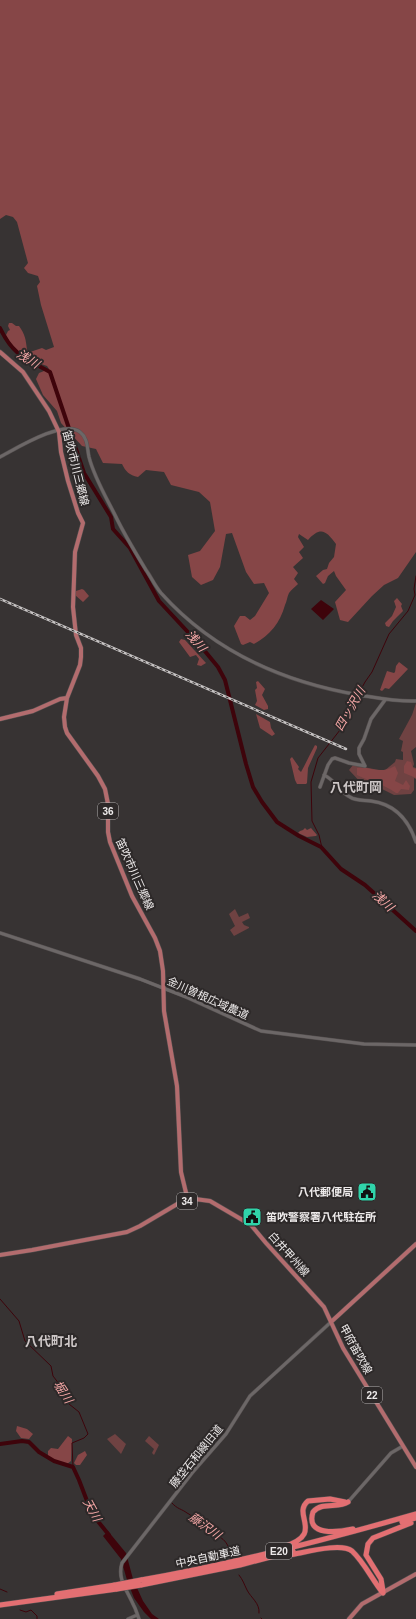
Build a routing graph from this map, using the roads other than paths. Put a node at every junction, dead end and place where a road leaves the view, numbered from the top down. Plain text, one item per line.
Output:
1 (0, 352) edge
2 (60, 429) junction
3 (0, 457) edge
4 (67, 698) junction
5 (385, 700) junction
6 (416, 701) edge
7 (0, 719) edge
8 (324, 775) junction
9 (320, 787) dead end
10 (416, 842) edge
11 (0, 933) edge
12 (163, 988) junction
13 (416, 1045) edge
14 (188, 1201) junction
15 (416, 1244) edge
16 (0, 1255) edge
17 (331, 1322) junction
18 (402, 1446) junction
19 (416, 1467) edge
20 (348, 1502) junction
21 (416, 1514) edge
22 (416, 1519) edge
23 (250, 1559) junction
24 (240, 1564) junction
25 (416, 1574) edge
26 (141, 1582) junction
27 (116, 1587) junction
28 (384, 1593) junction
29 (0, 1602) edge
30 (0, 1605) edge
31 (137, 1614) junction
32 (128, 1619) edge
33 (139, 1619) edge
34 (349, 1619) edge

1 - 2 main road, 笛吹市川三郷線 / 36
2 - 3 street
2 - 4 main road, 笛吹市川三郷線 / 36
2 - 5 street
4 - 7 main road
4 - 12 main road, 笛吹市川三郷線 / 36
5 - 6 street
5 - 8 street
8 - 9 street
8 - 10 street
11 - 12 street, 金川曽根広域農道
12 - 13 street, 金川曽根広域農道
12 - 14 main road, 笛吹市川三郷線 / 36
14 - 16 main road, 白井甲州線 / 34
14 - 17 main road, 白井甲州線 / 34
15 - 17 main road
17 - 18 main road, 甲府笛吹線 / 22
17 - 31 street, 藤垈石和線旧道
18 - 19 main road, 甲府笛吹線 / 22
18 - 20 street
20 - 21 highway
20 - 23 highway
21 - 23 highway, 中央自動車道 / E20
22 - 24 highway, 中央自動車道 / E20
22 - 28 highway
23 - 26 highway, 中央自動車道 / E20
24 - 26 highway, 中央自動車道 / E20
24 - 28 highway
25 - 28 main road
26 - 27 highway, 中央自動車道 / E20, bridge
27 - 29 highway, 中央自動車道 / E20
27 - 30 highway, 中央自動車道 / E20
28 - 34 main road
31 - 32 street
31 - 33 street, 藤垈石和線旧道

